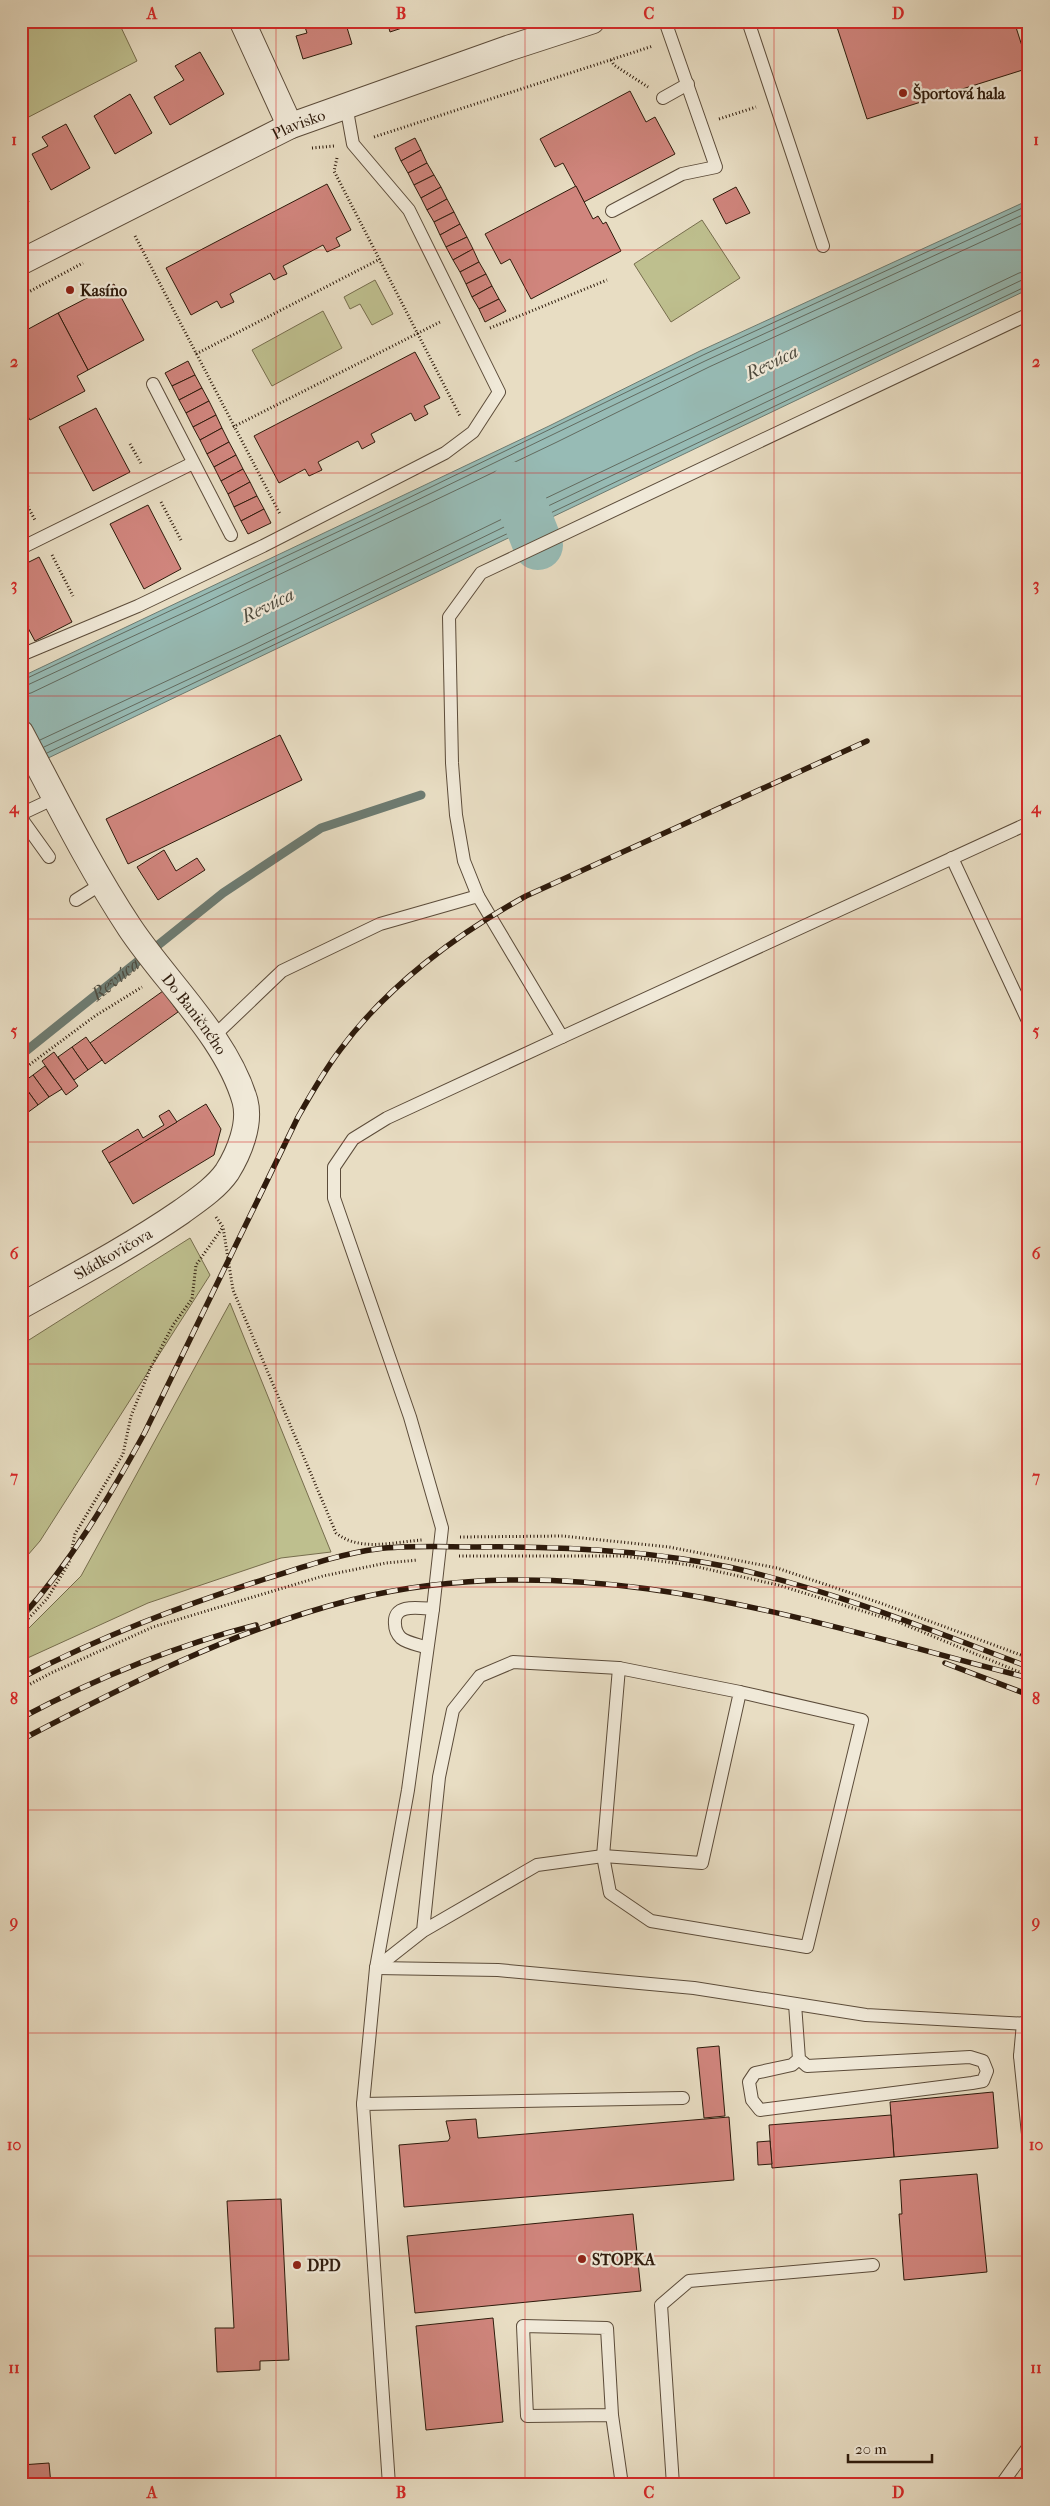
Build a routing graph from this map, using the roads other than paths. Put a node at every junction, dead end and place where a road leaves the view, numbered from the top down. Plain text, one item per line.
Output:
1 (242, 21) edge
2 (592, 21) edge
3 (665, 21) edge
4 (748, 21) edge
5 (688, 84) junction
6 (663, 98) road end
7 (346, 106) junction
8 (290, 126) junction
9 (612, 211) dead end
10 (823, 246) dead end
11 (21, 262) edge
12 (1029, 314) edge
13 (153, 384) dead end
14 (193, 464) junction
15 (231, 535) dead end
16 (21, 548) edge
17 (21, 654) edge
18 (21, 733) edge
19 (55, 798) junction
20 (21, 814) edge
21 (21, 818) edge
22 (1029, 823) edge
23 (49, 857) dead end
24 (952, 858) junction
25 (103, 883) junction
26 (478, 896) junction
27 (76, 900) dead end
28 (1029, 1023) edge
29 (213, 1037) junction
30 (562, 1037) junction
31 (202, 1197) joint
32 (21, 1306) edge
33 (433, 1609) junction
34 (427, 1648) junction
35 (619, 1668) junction
36 (740, 1692) junction
37 (603, 1856) junction
38 (422, 1931) junction
39 (376, 1968) junction
40 (795, 2004) junction
41 (1026, 2024) edge
42 (1025, 2056) edge
43 (800, 2059) junction
44 (683, 2098) dead end
45 (364, 2104) junction
46 (1028, 2134) dead end
47 (873, 2265) dead end
48 (612, 2415) junction
49 (1029, 2446) edge
50 (389, 2485) edge
51 (622, 2485) edge
52 (673, 2485) edge
53 (1002, 2485) edge

1 - 8 street
2 - 7 street, Plavisko
3 - 5 lane
4 - 10 lane
5 - 6 lane
5 - 9 lane
7 - 8 street, Plavisko
7 - 17 lane
8 - 11 street, Plavisko
12 - 26 lane
13 - 14 lane
14 - 15 lane
14 - 16 lane
18 - 19 street, Do Baničného
19 - 20 lane
19 - 25 street, Do Baničného
21 - 23 lane
22 - 24 lane
24 - 28 lane
24 - 30 lane
25 - 27 lane
25 - 29 street, Do Baničného
26 - 29 lane
26 - 30 lane
29 - 31 street, Do Baničného
30 - 33 lane
31 - 32 street, Sládkovičova
33 - 34 lane
33 - 34 lane
34 - 39 lane
35 - 36 lane
35 - 37 lane
35 - 38 lane
36 - 37 lane
36 - 37 lane
37 - 38 lane
38 - 39 lane
39 - 40 lane
39 - 45 lane
40 - 41 lane
40 - 43 lane
41 - 42 lane
42 - 46 lane
43 - 43 lane
44 - 45 lane
45 - 50 lane
47 - 52 lane
48 - 48 lane
48 - 51 lane
49 - 53 lane

